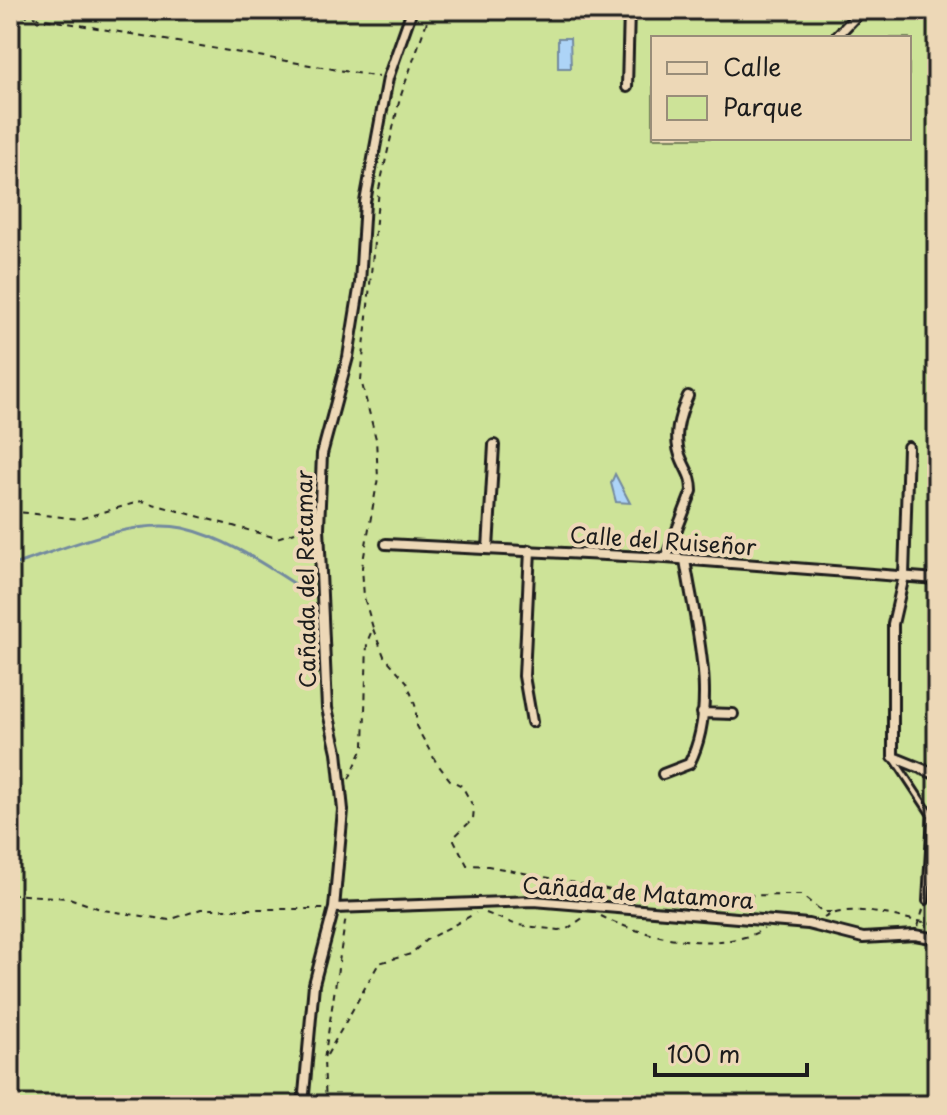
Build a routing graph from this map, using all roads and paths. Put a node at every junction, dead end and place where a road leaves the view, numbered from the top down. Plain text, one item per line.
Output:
1 (412, 10) edge
2 (431, 10) edge
3 (629, 10) edge
4 (862, 10) edge
5 (17, 12) edge
6 (10, 13) edge
7 (837, 36) edge
8 (388, 78) junction
9 (627, 87) dead end
10 (688, 396) dead end
11 (494, 445) dead end
12 (908, 447) dead end
13 (10, 511) edge
14 (319, 528) junction
15 (386, 544) dead end
16 (488, 549) junction
17 (530, 550) junction
18 (666, 558) junction
19 (685, 560) junction
20 (904, 576) junction
21 (937, 579) edge
22 (373, 628) junction
23 (702, 713) junction
24 (733, 714) dead end
25 (532, 722) dead end
26 (893, 757) junction
27 (663, 774) dead end
28 (935, 774) edge
29 (347, 783) dead end
30 (691, 891) dead end
31 (10, 894) edge
32 (691, 896) junction
33 (926, 901) joint
34 (334, 908) junction
35 (346, 908) junction
36 (833, 912) junction
37 (695, 913) junction
38 (919, 921) junction
39 (808, 924) junction
40 (937, 924) edge
41 (773, 930) dead end
42 (915, 935) junction
43 (937, 939) edge
44 (324, 1060) junction
45 (303, 1105) edge
46 (326, 1105) edge

1 - 8 street, Cañada del Retamar
2 - 22 path
3 - 9 street
4 - 7 street
5 - 6 path
5 - 8 path
8 - 14 street, Cañada del Retamar
10 - 18 street
11 - 16 street
12 - 20 street
13 - 14 path
14 - 34 street, Cañada del Retamar
15 - 16 street, Calle del Ruiseñor
16 - 17 street, Calle del Ruiseñor
17 - 18 street, Calle del Ruiseñor
17 - 25 street
18 - 19 street, Calle del Ruiseñor
19 - 20 street, Calle del Ruiseñor
19 - 23 street
20 - 21 street, Calle del Ruiseñor
20 - 26 street
22 - 29 path
22 - 32 path
23 - 24 street
23 - 27 street
26 - 28 street
26 - 33 lane
30 - 32 path
31 - 34 path
32 - 36 path
32 - 37 path
33 - 38 path
34 - 35 street, Cañada de Matamora
34 - 45 street, Cañada del Retamar
35 - 37 street, Cañada de Matamora
35 - 44 path
36 - 38 path
36 - 39 path
37 - 39 street, Cañada de Matamora
38 - 40 path
38 - 42 path
39 - 42 street, Cañada de Matamora
41 - 44 path
42 - 43 street, Cañada de Matamora
44 - 46 path

